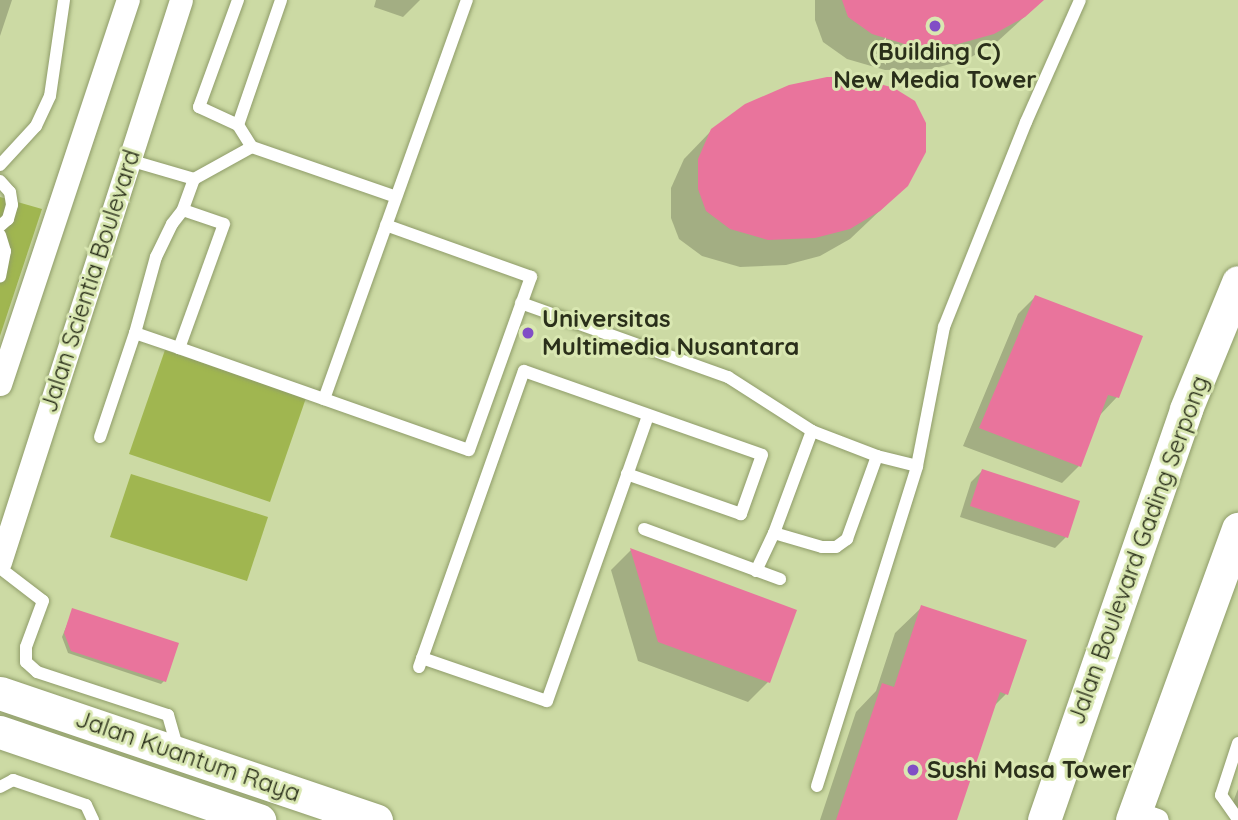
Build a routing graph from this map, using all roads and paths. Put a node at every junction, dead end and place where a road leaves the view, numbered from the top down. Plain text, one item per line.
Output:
1 (64, 0) edge
2 (128, 0) edge
3 (181, 0) edge
4 (238, 0) edge
5 (281, 0) edge
6 (467, 0) edge
7 (1080, 0) edge
8 (237, 125) junction
9 (252, 147) junction
10 (129, 160) junction
11 (0, 165) edge
12 (194, 179) junction
13 (0, 181) edge
14 (396, 197) junction
15 (183, 210) junction
16 (386, 225) junction
17 (0, 226) edge
18 (0, 234) edge
19 (0, 277) edge
20 (1238, 282) edge
21 (521, 303) junction
22 (1238, 315) edge
23 (135, 333) junction
24 (179, 348) junction
25 (0, 384) edge
26 (324, 399) junction
27 (1186, 409) junction
28 (648, 415) junction
29 (479, 422) junction
30 (503, 430) junction
31 (812, 431) junction
32 (100, 437) dead end
33 (877, 456) junction
34 (917, 466) junction
35 (627, 474) junction
36 (644, 529) dead end
37 (1238, 529) edge
38 (775, 533) junction
39 (0, 562) edge
40 (0, 568) edge
41 (757, 571) junction
42 (780, 579) dead end
43 (0, 693) edge
44 (0, 732) edge
45 (1238, 743) edge
46 (178, 753) junction
47 (817, 786) dead end
48 (0, 787) edge
49 (1141, 817) edge
50 (1238, 819) edge
51 (93, 820) edge
52 (259, 820) edge
53 (376, 820) edge
54 (1044, 820) edge

1 - 11 lane
2 - 25 street
3 - 10 street, Jalan Scientia Boulevard
4 - 8 lane
5 - 8 lane
6 - 14 lane
7 - 34 lane
8 - 9 lane
9 - 12 lane
9 - 14 lane
10 - 12 lane
10 - 39 street, Jalan Scientia Boulevard
12 - 15 lane
13 - 17 lane
14 - 16 lane
15 - 23 lane
15 - 24 lane
16 - 21 lane
16 - 26 lane
18 - 19 lane
20 - 27 main road, Jalan Boulevard Gading Serpong
21 - 29 lane
21 - 31 lane
22 - 27 main road
23 - 24 lane
23 - 32 lane
24 - 26 lane
26 - 29 lane
27 - 54 main road, Jalan Boulevard Gading Serpong
28 - 30 lane
28 - 35 lane
28 - 35 lane
29 - 30 lane
30 - 35 lane
31 - 33 lane
31 - 38 lane
33 - 34 lane
33 - 38 lane
34 - 47 lane
36 - 41 lane
37 - 49 main road
38 - 41 lane
40 - 46 lane
41 - 42 lane
43 - 46 main road, Jalan Kuantum Raya
44 - 52 main road, Jalan Kuantum Raya
45 - 50 lane
46 - 53 main road, Jalan Kuantum Raya
48 - 51 lane

